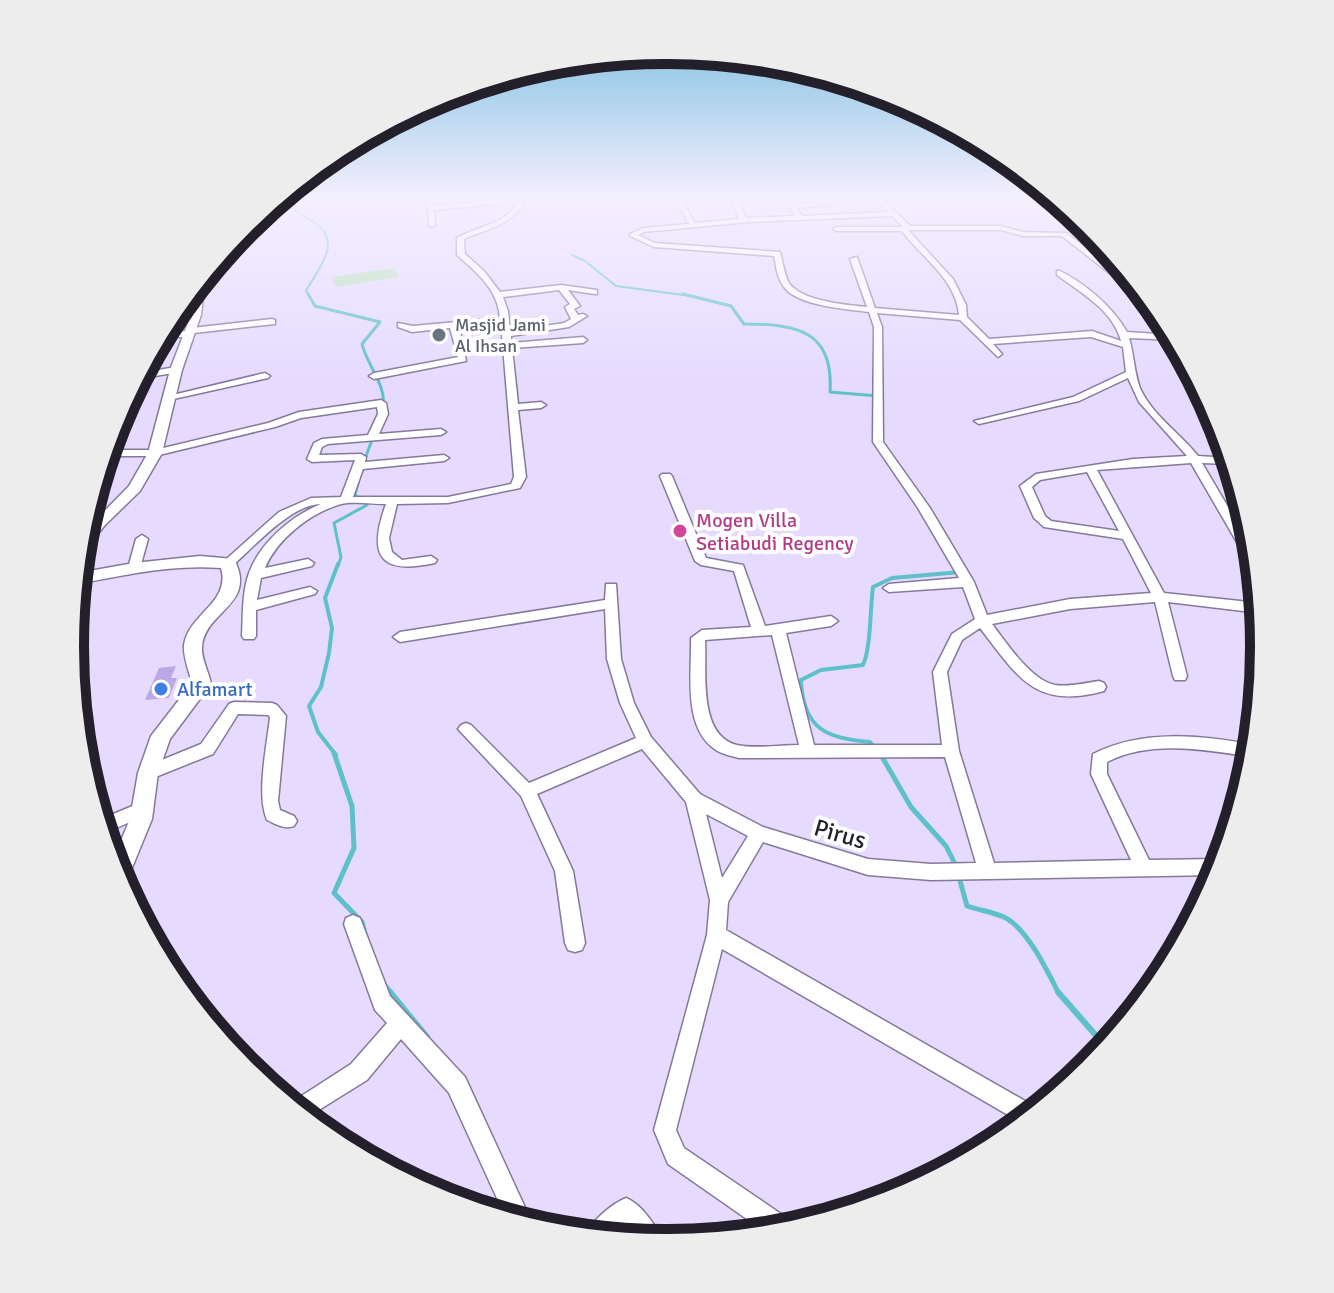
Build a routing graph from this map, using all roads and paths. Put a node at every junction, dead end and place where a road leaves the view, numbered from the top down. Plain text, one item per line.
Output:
1 (470, 260) edge
2 (779, 260) edge
3 (854, 260) edge
4 (935, 260) edge
5 (1060, 273) dead end
6 (561, 287) junction
7 (496, 291) junction
8 (594, 292) dead end
9 (196, 306) edge
10 (872, 310) junction
11 (963, 318) junction
12 (504, 320) junction
13 (272, 322) dead end
14 (401, 325) dead end
15 (454, 325) junction
16 (1122, 331) junction
17 (191, 332) junction
18 (176, 333) edge
19 (557, 334) dead end
20 (1092, 334) junction
21 (1159, 336) edge
22 (507, 340) junction
23 (583, 340) dead end
24 (989, 342) junction
25 (1127, 346) junction
26 (998, 354) dead end
27 (176, 370) junction
28 (153, 374) edge
29 (1129, 374) junction
30 (265, 376) dead end
31 (374, 376) dead end
32 (169, 397) junction
33 (541, 405) dead end
34 (513, 407) junction
35 (979, 421) dead end
36 (441, 432) dead end
37 (369, 439) junction
38 (117, 453) edge
39 (155, 453) junction
40 (1194, 457) junction
41 (444, 458) dead end
42 (1219, 460) edge
43 (359, 462) junction
44 (1091, 469) junction
45 (666, 476) dead end
46 (353, 500) junction
47 (392, 502) junction
48 (98, 525) edge
49 (1238, 534) edge
50 (1125, 536) junction
51 (142, 539) dead end
52 (431, 560) dead end
53 (228, 563) junction
54 (308, 563) dead end
55 (134, 568) junction
56 (254, 575) junction
57 (88, 577) edge
58 (968, 582) junction
59 (889, 588) dead end
60 (310, 591) dead end
61 (1160, 597) junction
62 (249, 607) junction
63 (1248, 607) edge
64 (831, 621) dead end
65 (982, 621) junction
66 (759, 630) junction
67 (778, 630) junction
68 (249, 636) dead end
69 (400, 637) dead end
70 (1180, 676) dead end
71 (1099, 687) dead end
72 (466, 729) dead end
73 (645, 741) junction
74 (1240, 749) edge
75 (808, 751) junction
76 (951, 751) junction
77 (148, 773) junction
78 (527, 791) junction
79 (694, 799) junction
80 (142, 809) junction
81 (288, 821) dead end
82 (112, 822) edge
83 (759, 833) junction
84 (124, 857) edge
85 (1205, 868) edge
86 (987, 870) junction
87 (1145, 870) junction
88 (719, 900) junction
89 (353, 924) dead end
90 (716, 935) junction
91 (575, 943) dead end
92 (401, 1022) junction
93 (307, 1105) edge
94 (1021, 1110) edge
95 (514, 1208) edge
96 (768, 1220) edge
97 (609, 1226) edge
98 (640, 1228) edge

1 - 7 street
2 - 10 street
3 - 10 street
4 - 11 street
5 - 16 street
6 - 7 street
6 - 8 street
6 - 22 street
7 - 12 street
9 - 17 street
10 - 11 street
10 - 58 street
11 - 24 street
12 - 15 street
12 - 22 street
13 - 17 street
14 - 15 street
15 - 31 street
16 - 20 street
16 - 21 street
16 - 25 street
17 - 18 street
17 - 27 street
19 - 22 street
20 - 24 street
20 - 25 street
22 - 23 street
22 - 34 street
24 - 26 street
25 - 29 street
27 - 28 street
27 - 32 street
29 - 35 street
29 - 40 street
30 - 32 street
32 - 39 street
33 - 34 street
34 - 47 street
36 - 37 street
37 - 39 street
37 - 43 street
37 - 43 street
38 - 39 street
39 - 48 street
40 - 42 street
40 - 44 street
40 - 49 street
41 - 43 street
43 - 46 street
44 - 50 street
44 - 50 street
45 - 66 street
46 - 47 street
46 - 53 street
46 - 56 street
47 - 52 street
50 - 61 street
51 - 55 street
53 - 55 street
53 - 77 street
54 - 56 street
55 - 57 street
56 - 62 street
58 - 59 street
58 - 65 street
60 - 62 street
61 - 63 street
61 - 65 street
61 - 70 street
62 - 68 street
64 - 67 street
65 - 71 street
65 - 76 street
66 - 67 street
66 - 75 street
67 - 75 street
69 - 73 street, Pirus
72 - 78 street
73 - 78 street
73 - 79 street, Pirus
74 - 87 street
75 - 76 street
76 - 86 street
77 - 80 street
77 - 81 street
78 - 91 street
79 - 83 street, Pirus
79 - 88 street
80 - 82 street
80 - 84 street
83 - 86 street, Pirus
83 - 88 street
85 - 87 street, Pirus
86 - 87 street, Pirus
88 - 90 street
89 - 92 street
90 - 94 street
90 - 96 street
92 - 93 street
92 - 95 street
97 - 98 street

